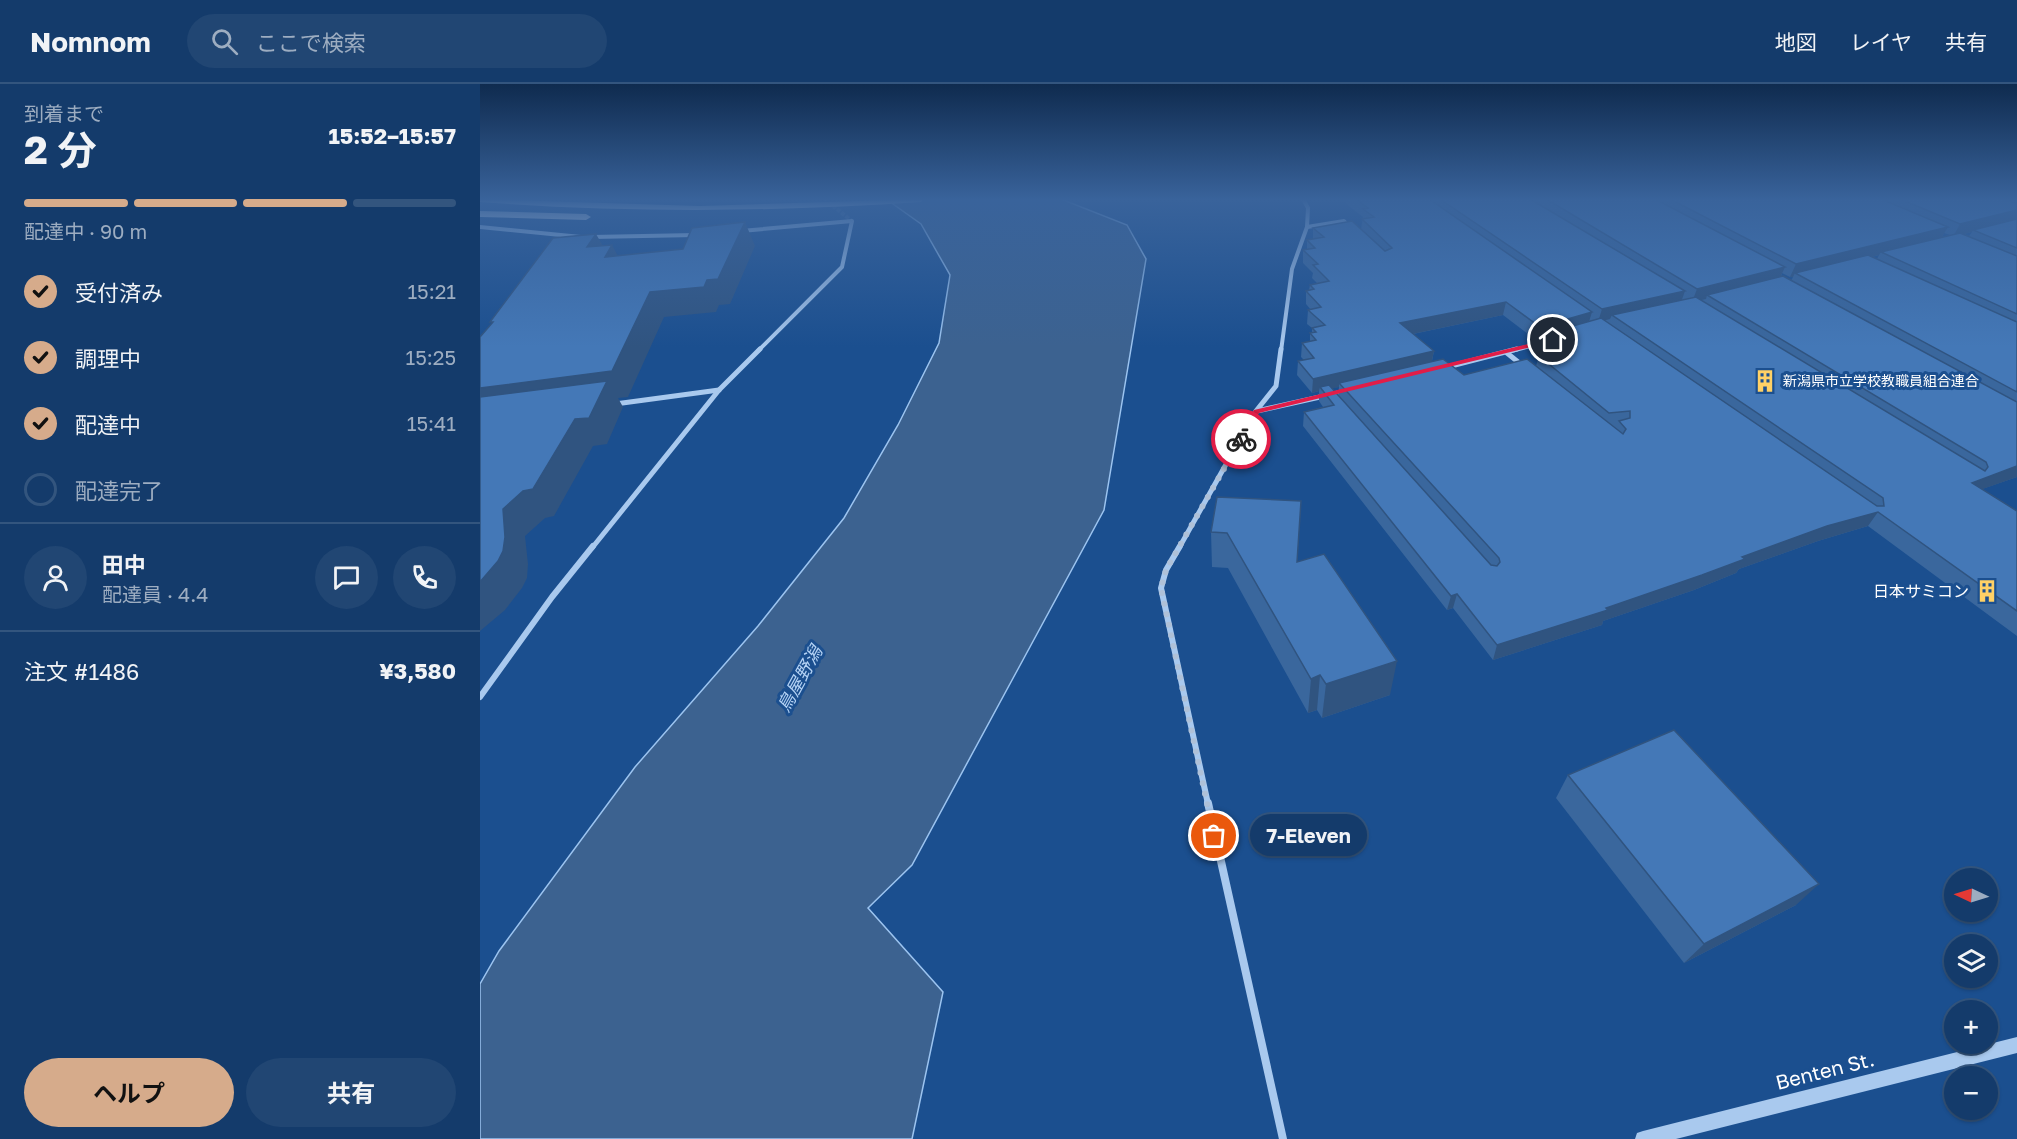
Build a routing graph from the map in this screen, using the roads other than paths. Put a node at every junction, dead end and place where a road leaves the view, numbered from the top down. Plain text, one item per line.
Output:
1 (846, 248) edge
2 (1299, 248) edge
3 (1565, 336) edge
4 (1507, 353) junction
5 (1525, 368) edge
6 (1441, 369) edge
7 (719, 390) junction
8 (1352, 390) edge
9 (1330, 395) junction
10 (1338, 404) edge
11 (605, 405) edge
12 (1256, 411) junction
13 (480, 697) edge
14 (2017, 1044) edge
15 (1284, 1139) edge
16 (1643, 1139) edge

1 - 7 street
2 - 12 street
3 - 4 street
4 - 5 street
4 - 6 street
7 - 11 street
7 - 13 street
8 - 9 street
9 - 10 street
9 - 12 street
12 - 15 street
14 - 16 street, Benten St.

